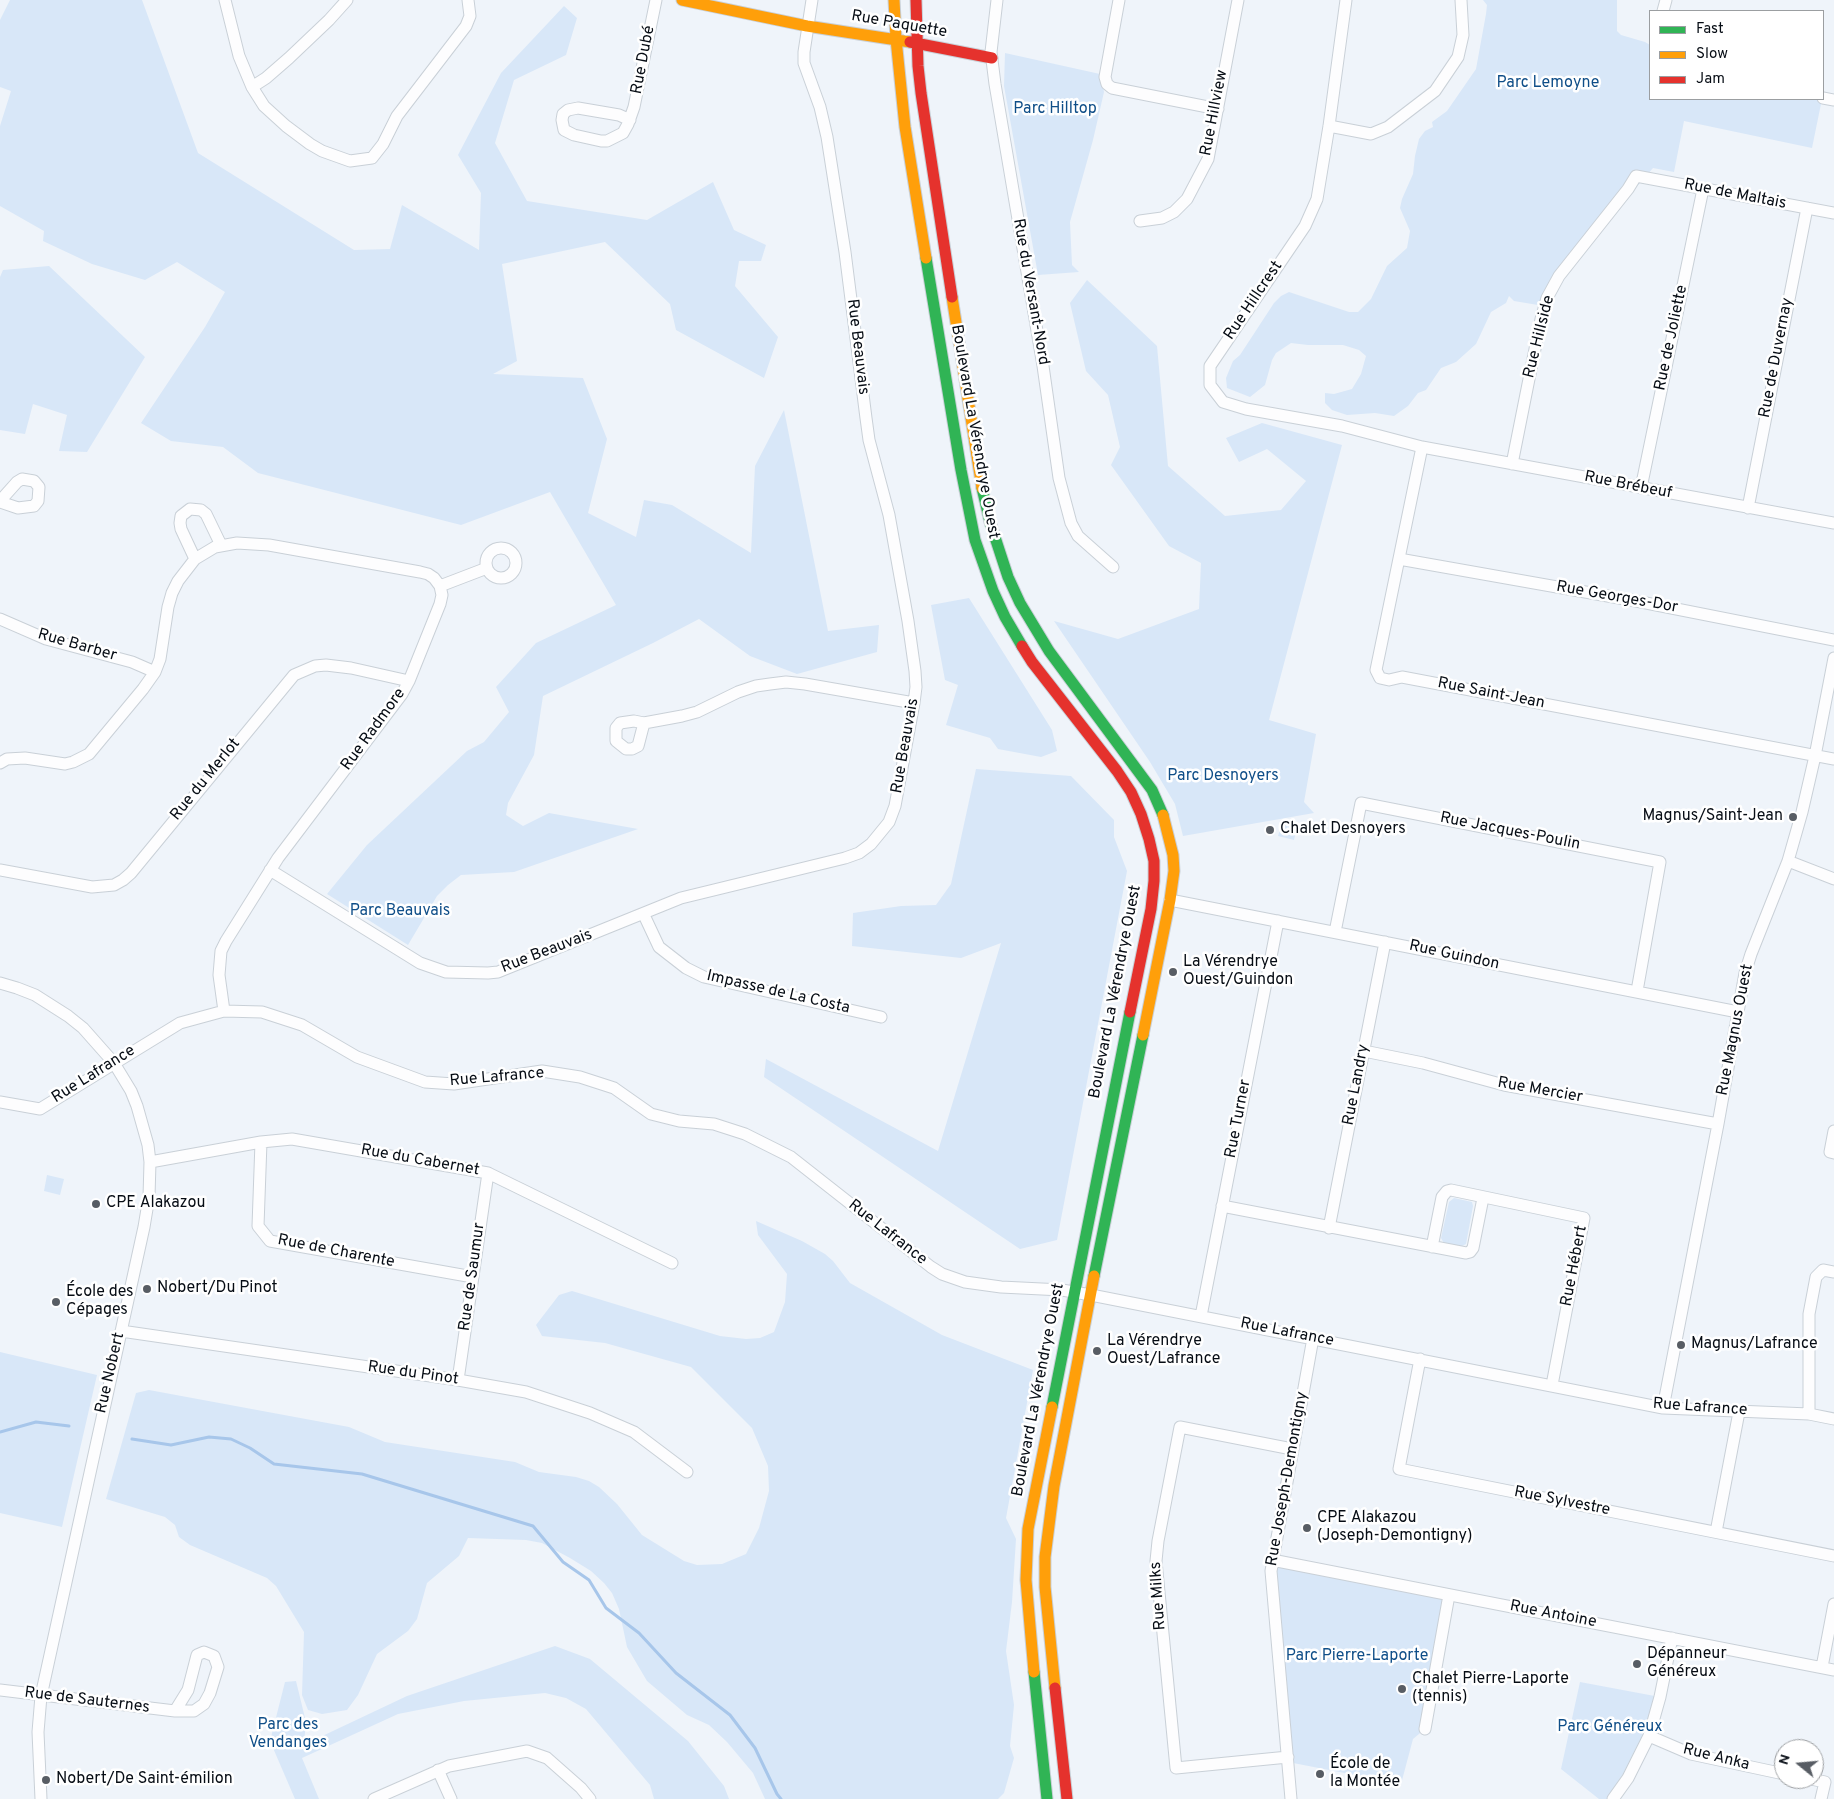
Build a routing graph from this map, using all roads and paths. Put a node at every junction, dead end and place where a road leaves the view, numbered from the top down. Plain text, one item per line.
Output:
1 (225, 0) edge
2 (347, 0) edge
3 (468, 0) edge
4 (656, 0) edge
5 (682, 0) edge
6 (812, 0) edge
7 (894, 0) edge
8 (916, 0) edge
9 (997, 0) edge
10 (1119, 0) edge
11 (1238, 0) edge
12 (1346, 0) edge
13 (1461, 0) edge
14 (807, 26) junction
15 (896, 39) junction
16 (917, 44) junction
17 (992, 58) junction
18 (252, 87) junction
19 (1218, 110) junction
20 (630, 120) junction
21 (1329, 126) junction
22 (1636, 176) joint
23 (1703, 189) junction
24 (1807, 208) junction
25 (1834, 213) edge
26 (1140, 221) dead end
27 (1422, 447) junction
28 (1512, 464) junction
29 (1641, 488) junction
30 (1748, 508) junction
31 (1834, 523) edge
32 (220, 545) junction
33 (195, 559) junction
34 (1399, 559) junction
35 (1113, 566) dead end
36 (487, 568) dead end
37 (440, 586) junction
38 (0, 619) edge
39 (1834, 640) edge
40 (1834, 658) edge
41 (155, 672) junction
42 (409, 681) junction
43 (914, 704) junction
44 (644, 723) dead end
45 (1815, 756) junction
46 (1834, 759) edge
47 (0, 763) edge
48 (1788, 861) junction
49 (0, 870) edge
50 (270, 870) junction
51 (1834, 879) edge
52 (1170, 900) junction
53 (644, 915) junction
54 (1278, 921) junction
55 (1335, 932) junction
56 (1385, 942) junction
57 (0, 983) edge
58 (1637, 991) junction
59 (224, 1011) junction
60 (1738, 1012) junction
61 (881, 1017) dead end
62 (1364, 1051) junction
63 (114, 1063) junction
64 (0, 1102) edge
65 (1718, 1124) junction
66 (1834, 1131) edge
67 (261, 1142) junction
68 (1834, 1153) edge
69 (150, 1162) junction
70 (488, 1173) junction
71 (1483, 1198) junction
72 (1222, 1206) junction
73 (1329, 1228) junction
74 (1432, 1247) junction
75 (672, 1263) dead end
76 (1834, 1272) edge
77 (473, 1277) junction
78 (1075, 1293) junction
79 (1091, 1295) junction
80 (1201, 1316) junction
81 (120, 1331) junction
82 (1313, 1338) junction
83 (1420, 1359) junction
84 (458, 1380) junction
85 (1552, 1385) junction
86 (1663, 1408) junction
87 (1739, 1412) junction
88 (1809, 1414) junction
89 (1834, 1419) edge
90 (1292, 1449) junction
91 (687, 1472) dead end
92 (1716, 1532) junction
93 (1834, 1556) edge
94 (1272, 1560) junction
95 (1449, 1595) junction
96 (1834, 1604) edge
97 (1672, 1638) junction
98 (1822, 1667) junction
99 (1834, 1670) edge
100 (0, 1690) edge
101 (40, 1696) junction
102 (175, 1711) junction
103 (1425, 1729) dead end
104 (1650, 1736) junction
105 (1288, 1757) junction
106 (438, 1770) junction
107 (1774, 1772) edge
108 (41, 1799) edge
109 (374, 1799) edge
110 (451, 1799) edge
111 (590, 1799) edge
112 (1047, 1799) edge
113 (1066, 1799) edge
114 (1291, 1799) edge
115 (1613, 1799) edge

1 - 18 street
2 - 18 street
3 - 18 street
4 - 20 street, Rue Dubé
5 - 14 main road, Rue Paquette
6 - 14 street, Rue Beauvais
7 - 15 main road, Boulevard La Vérendrye Ouest
8 - 16 main road, Boulevard La Vérendrye Ouest
9 - 17 street, Rue du Versant-Nord
10 - 19 street
11 - 19 street, Rue Hillview
12 - 21 street, Rue Hillcrest
13 - 21 street
14 - 15 main road, Rue Paquette
14 - 43 street, Rue Beauvais
15 - 16 main road, Rue Paquette
15 - 78 main road, Boulevard La Vérendrye Ouest
16 - 17 main road, Rue Paquette
16 - 52 main road, Boulevard La Vérendrye Ouest
17 - 35 street, Rue du Versant-Nord
19 - 26 street, Rue Hillview
20 - 20 street, Rue Dubé
21 - 27 street, Rue Hillcrest
22 - 23 street, Rue de Maltais
22 - 28 street, Rue Hillside
23 - 24 street, Rue de Maltais
23 - 29 street, Rue de Joliette
24 - 25 street, Rue de Maltais
24 - 30 street, Rue de Duvernay
27 - 28 street, Rue Brébeuf
27 - 34 street, Rue Saint-Jean
28 - 29 street, Rue Brébeuf
29 - 30 street, Rue Brébeuf
30 - 31 street, Rue Brébeuf
32 - 33 street
32 - 33 street
32 - 37 street
33 - 41 street
34 - 39 street, Rue Georges-Dor
34 - 45 street, Rue Saint-Jean
36 - 37 street
37 - 42 street, Rue Radmore
38 - 41 street, Rue Barber
40 - 45 street, Rue Magnus Ouest
41 - 47 street
42 - 49 street, Rue du Merlot
42 - 50 street, Rue Radmore
43 - 44 street
43 - 53 street, Rue Beauvais
45 - 46 street, Rue Saint-Jean
45 - 48 street, Rue Magnus Ouest
48 - 51 street
48 - 60 street, Rue Magnus Ouest
50 - 53 street, Rue Beauvais
50 - 59 street, Rue Radmore
52 - 54 street, Rue Guindon
52 - 79 main road, Boulevard La Vérendrye Ouest
53 - 61 street, Impasse de La Costa
54 - 55 street, Rue Guindon
54 - 72 street, Rue Turner
55 - 56 street, Rue Guindon
55 - 58 street, Rue Jacques-Poulin
56 - 58 street, Rue Guindon
56 - 62 street, Rue Landry
57 - 63 street, Rue Nobert
58 - 60 street, Rue Guindon
59 - 63 street, Rue Lafrance
59 - 78 street, Rue Lafrance
60 - 65 street, Rue Magnus Ouest
62 - 65 street, Rue Mercier
62 - 73 street, Rue Landry
63 - 64 street, Rue Lafrance
63 - 69 street, Rue Nobert
65 - 86 street, Rue Magnus Ouest
66 - 68 street
67 - 69 street, Rue du Cabernet
67 - 70 street, Rue du Cabernet
67 - 77 street, Rue de Charente
69 - 81 street, Rue Nobert
70 - 75 street, Rue du Cabernet
70 - 77 street, Rue de Saumur
71 - 74 street
71 - 74 street, Rue Hébert
71 - 85 street, Rue Hébert
72 - 73 street
72 - 80 street, Rue Turner
73 - 74 street
76 - 88 street
77 - 84 street, Rue de Saumur
78 - 79 street, Rue Lafrance
78 - 112 main road, Boulevard La Vérendrye Ouest
79 - 80 street, Rue Lafrance
79 - 113 main road, Boulevard La Vérendrye Ouest
80 - 82 street, Rue Lafrance
81 - 84 street, Rue du Pinot
81 - 101 street, Rue Nobert
82 - 83 street, Rue Lafrance
82 - 90 street, Rue Joseph-Demontigny
83 - 85 street, Rue Lafrance
83 - 92 street, Rue Sylvestre
84 - 91 street, Rue du Pinot
85 - 86 street, Rue Lafrance
86 - 87 street, Rue Lafrance
87 - 88 street, Rue Lafrance
87 - 92 street
88 - 89 street, Rue Lafrance
90 - 94 street, Rue Joseph-Demontigny
90 - 105 street, Rue Milks
92 - 93 street, Rue Sylvestre
94 - 95 street, Rue Antoine
94 - 105 street, Rue Joseph-Demontigny
95 - 97 street, Rue Antoine
95 - 103 street
96 - 98 street
97 - 98 street, Rue Antoine
97 - 104 street
98 - 99 street, Rue Antoine
100 - 101 street, Rue de Sauternes
101 - 102 street, Rue de Sauternes
101 - 108 street, Rue Nobert
102 - 102 street, Rue de Sauternes
104 - 107 street, Rue Anka
104 - 115 street
105 - 114 street, Rue Joseph-Demontigny
106 - 109 street
106 - 110 street
106 - 111 street

